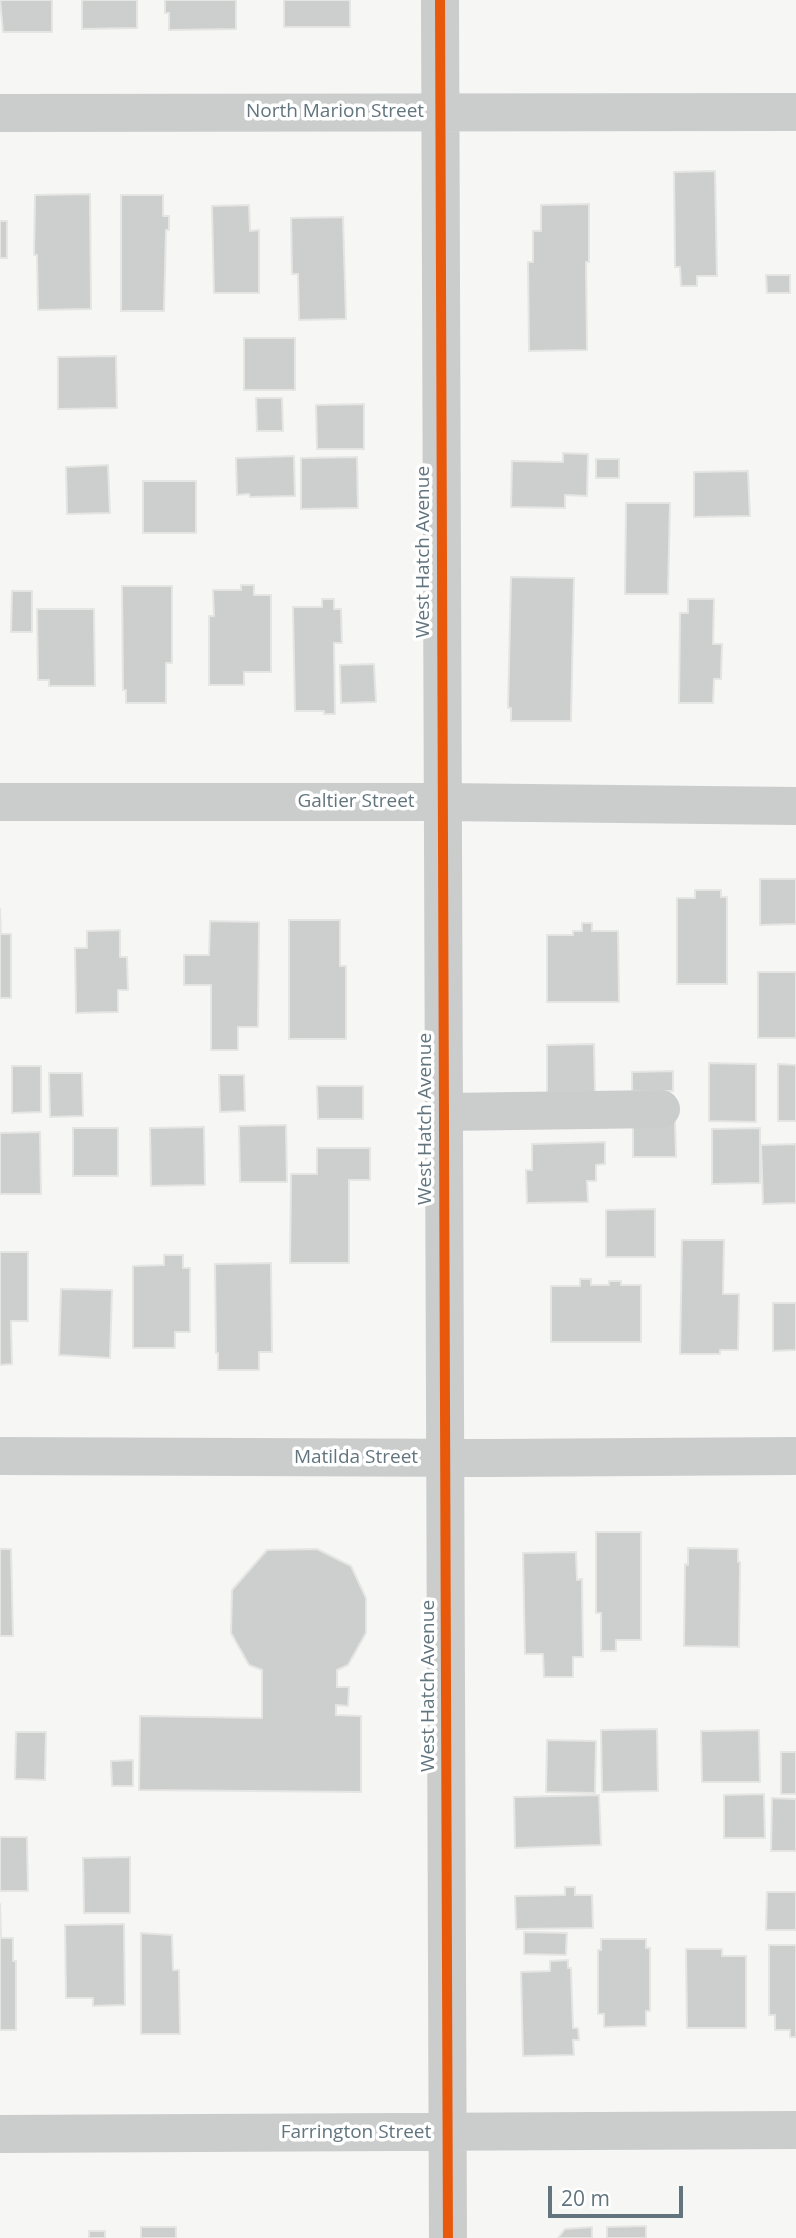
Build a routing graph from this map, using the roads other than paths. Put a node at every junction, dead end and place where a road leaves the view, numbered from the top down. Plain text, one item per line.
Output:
1 (440, 0) edge
2 (440, 111) junction
3 (796, 112) edge
4 (0, 113) edge
5 (0, 802) edge
6 (442, 802) junction
7 (796, 806) edge
8 (661, 1109) dead end
9 (444, 1112) junction
10 (796, 1456) edge
11 (0, 1457) edge
12 (446, 1458) junction
13 (796, 2130) edge
14 (448, 2132) junction
15 (0, 2134) edge
16 (448, 2238) edge

1 - 2 street, West Hatch Avenue
2 - 3 street, North Marion Street
2 - 4 street, North Marion Street
2 - 6 street, West Hatch Avenue
5 - 6 street, Galtier Street
6 - 7 street, Galtier Street
6 - 9 street, West Hatch Avenue
8 - 9 street
9 - 12 street, West Hatch Avenue
10 - 12 street, Matilda Street
11 - 12 street, Matilda Street
12 - 14 street, West Hatch Avenue
13 - 14 street, Farrington Street
14 - 15 street, Farrington Street
14 - 16 street, West Hatch Avenue

